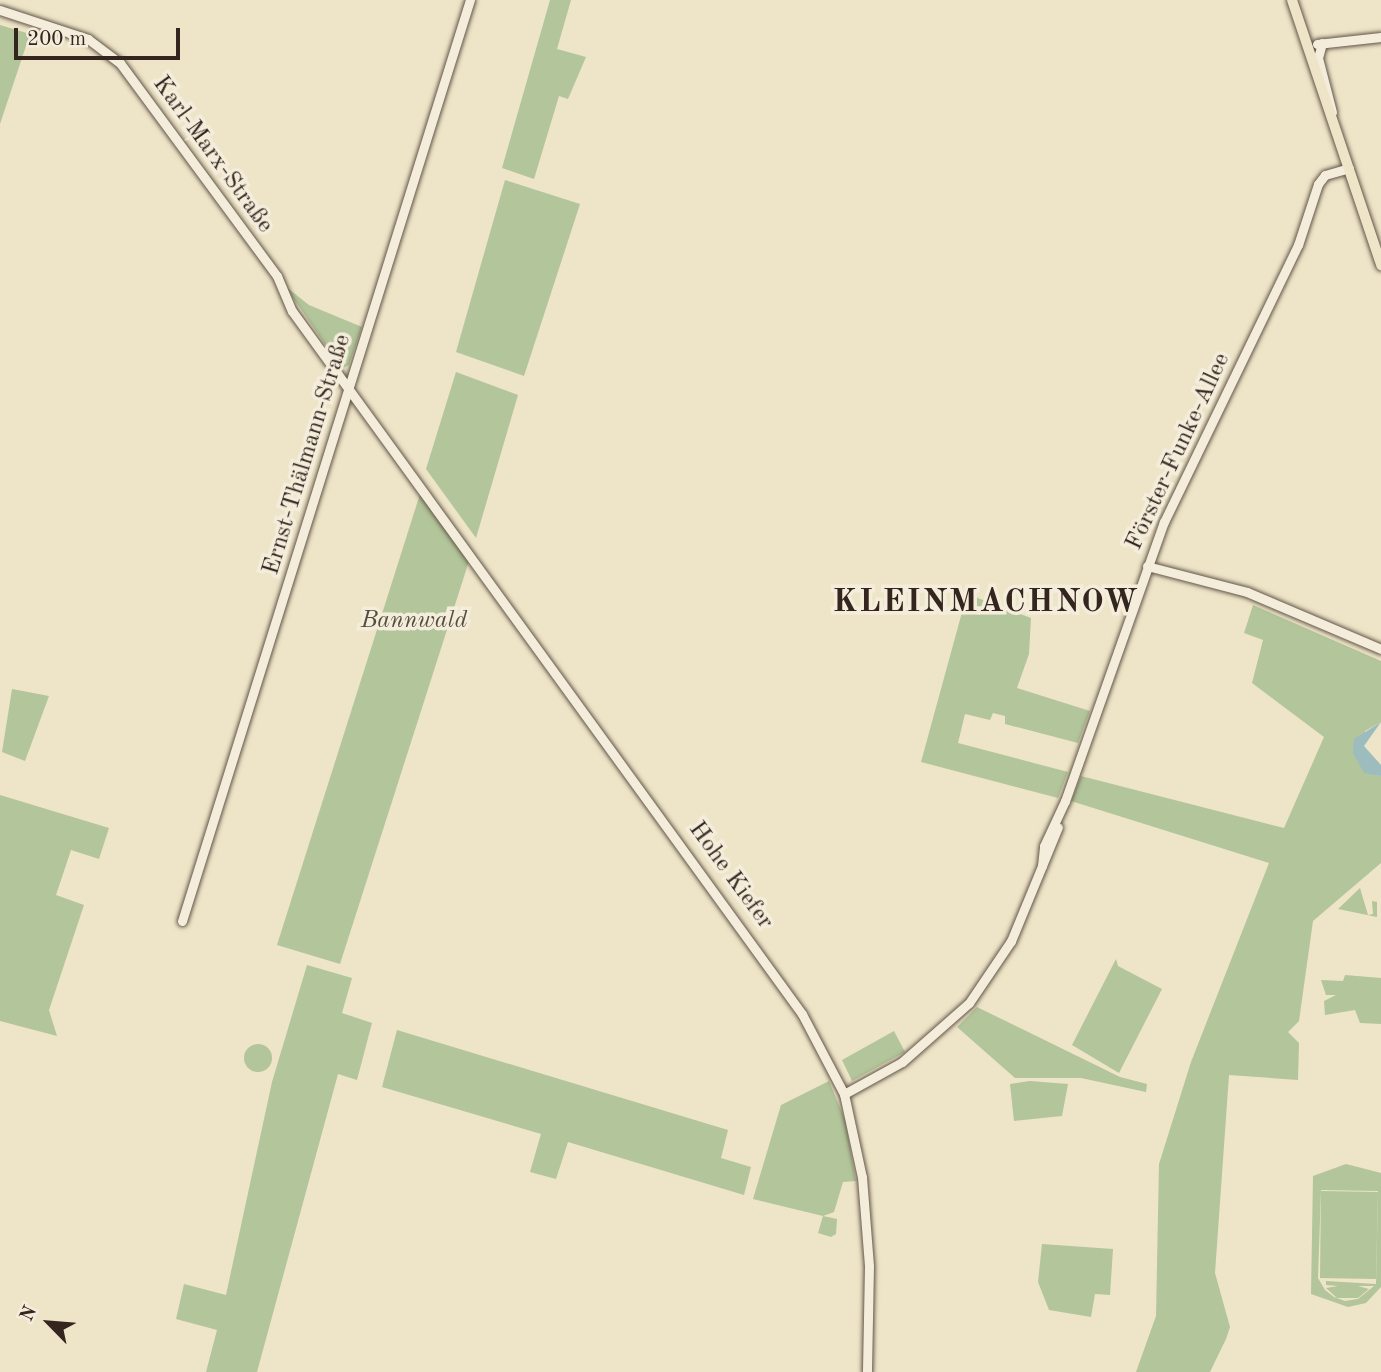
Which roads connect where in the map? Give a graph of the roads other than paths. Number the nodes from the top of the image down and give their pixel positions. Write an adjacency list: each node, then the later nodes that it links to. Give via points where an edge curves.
1 (470, 0): 12 (street, Ernst-Thälmann-Straße)
2 (1292, 0): 7 (main road)
3 (1298, 0): 7 (main road)
4 (0, 10): 11 (street, Karl-Marx-Straße, via 78,35 112,54)
5 (1381, 37): 6 (street)
6 (1322, 43): 7 (street); 8 (street, via 1318,58 1330,94)
7 (1308, 44): 8 (main road)
8 (1331, 117): 9 (main road)
9 (1349, 168): 10 (main road); 13 (street, Förster-Funke-Allee, via 1325,175 1318,184 1298,245 1225,390)
10 (1381, 265)
11 (277, 276): 12 (street, Hohe Kiefer, via 292,311)
12 (349, 386): 15 (street, Ernst-Thälmann-Straße); 16 (street, Hohe Kiefer, via 753,940 803,1016)
13 (1147, 566): 14 (street, via 1247,592); 16 (street, Förster-Funke-Allee, via 1060,814 1056,840 1011,942 969,1003 902,1062)
14 (1381, 649)
15 (182, 921)
16 (844, 1094): 17 (street, Hohe Kiefer, via 862,1177)
17 (867, 1372)

